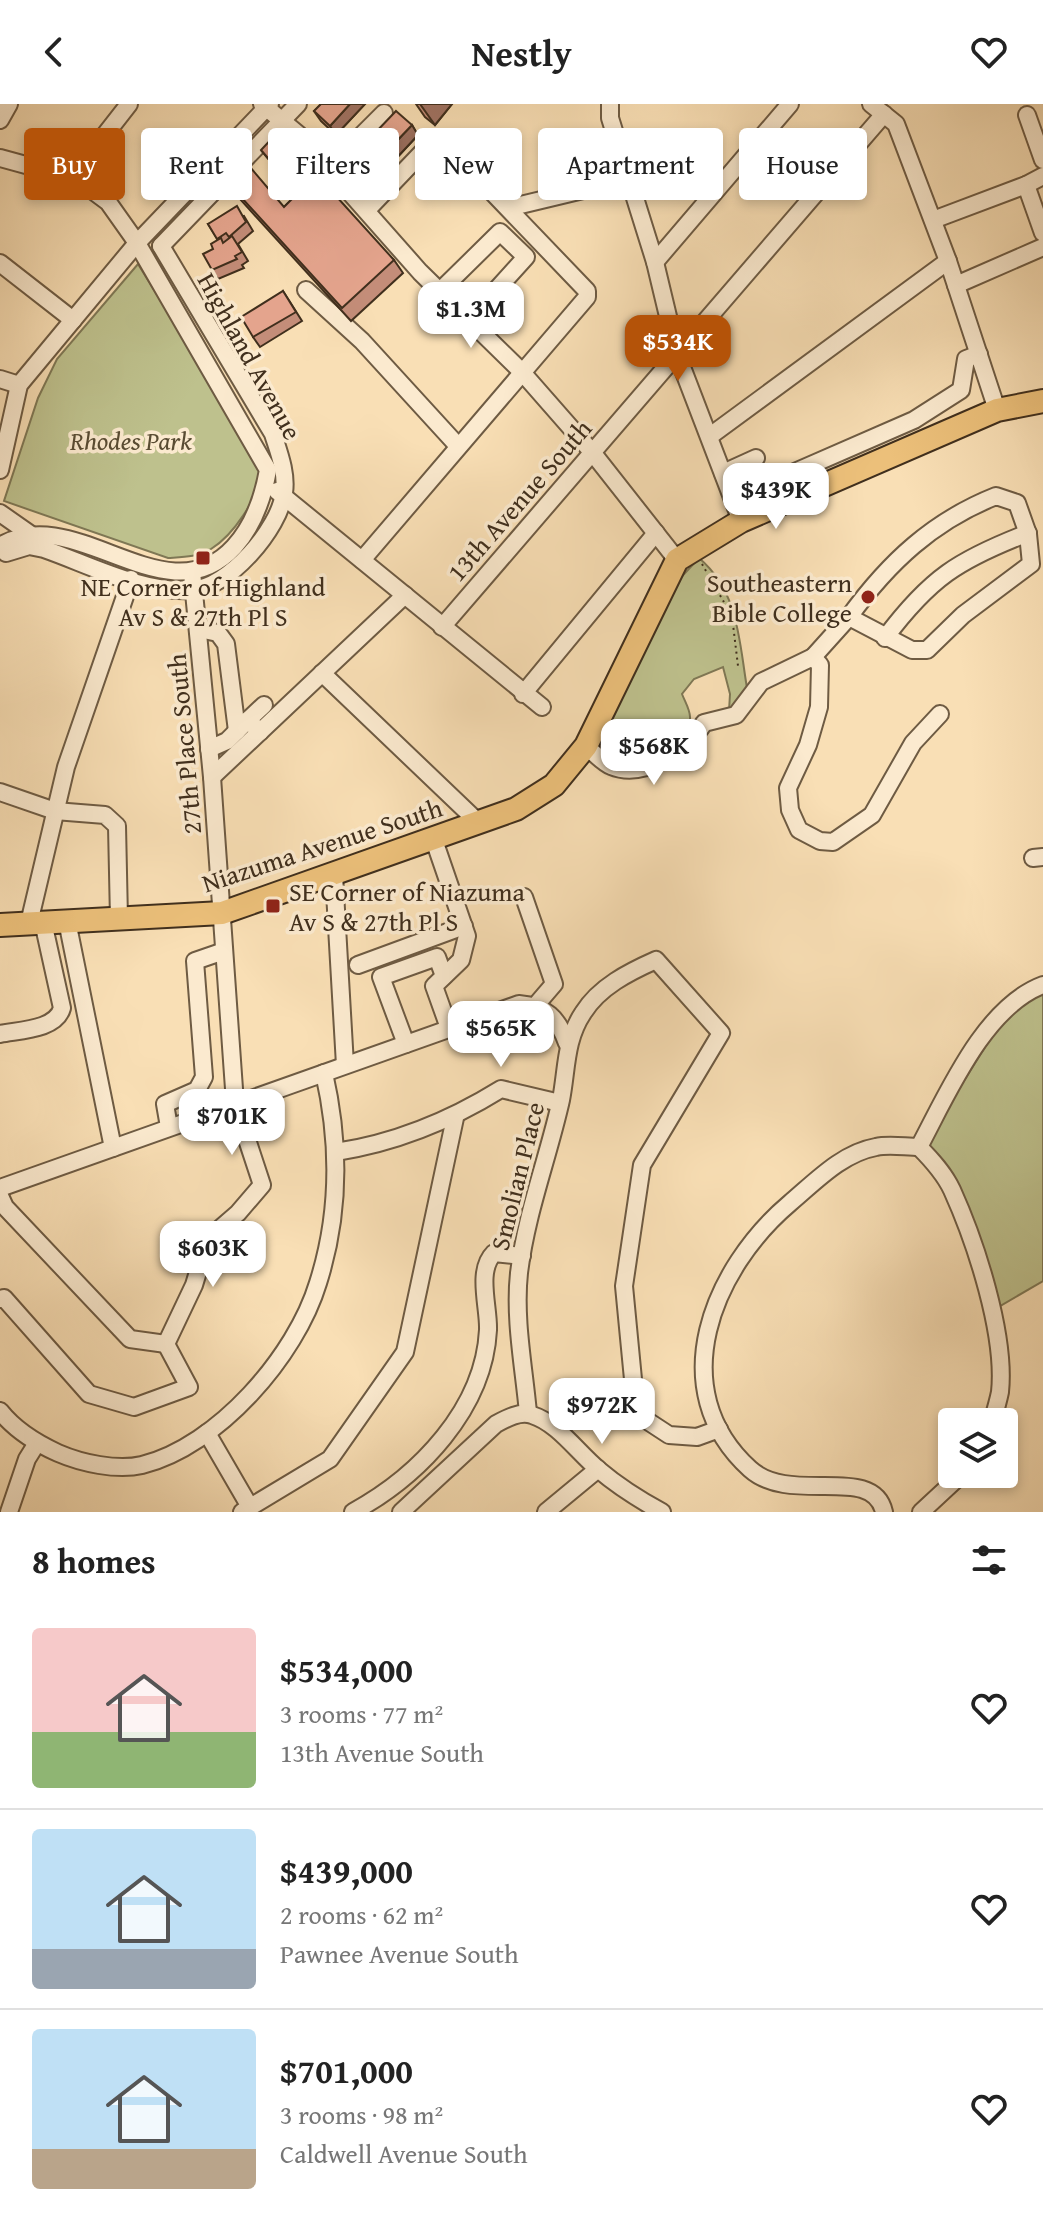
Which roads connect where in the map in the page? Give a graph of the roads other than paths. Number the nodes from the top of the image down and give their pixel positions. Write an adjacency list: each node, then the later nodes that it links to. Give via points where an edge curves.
1 (9, 104): 10 (street)
2 (129, 104): 12 (street)
3 (298, 104): 11 (street)
4 (610, 104): 15 (street)
5 (790, 104): 33 (street)
6 (266, 105): 11 (street); 29 (street)
7 (878, 109): 27 (street, via 896,124); 40 (street, 13th Avenue South)
8 (384, 113): 14 (street)
9 (1027, 115): 17 (street)
10 (0, 120)
11 (283, 121): 13 (street); 30 (street)
12 (110, 128)
13 (290, 128)
14 (369, 128)
15 (613, 128)
16 (0, 158): 18 (street)
17 (1043, 160)
18 (24, 165)
19 (1043, 176): 20 (street)
20 (1026, 185): 27 (street); 28 (street)
21 (105, 200): 29 (street, Highland Avenue)
22 (358, 200): 26 (street)
23 (541, 200): 25 (street)
24 (636, 200): 33 (street)
25 (508, 208): 26 (street, via 448,146 434,140); 42 (street, via 587,291)
26 (367, 210): 37 (street)
27 (933, 220): 32 (street)
28 (1043, 233)
29 (137, 243): 30 (street); 38 (street); 53 (street, Highland Avenue, via 263,457)
30 (161, 246): 54 (street, Highland Avenue, via 273,434 284,468)
31 (1043, 247): 35 (street)
32 (948, 261): 35 (street); 47 (street)
33 (655, 262): 40 (street)
34 (0, 263): 38 (street)
35 (956, 285): 41 (street)
36 (306, 290): 48 (street, via 362,341)
37 (440, 291): 39 (street); 39 (street, via 500,232 526,257)
38 (73, 320): 44 (street)
39 (469, 320): 42 (street)
40 (677, 354): 47 (street); 49 (street, 13th Avenue South)
41 (979, 354): 46 (street); 55 (street, via 966,359 961,390 914,420)
42 (521, 371): 48 (street); 49 (street)
43 (0, 379): 44 (street)
44 (19, 385): 51 (street)
45 (1043, 401): 46 (main road)
46 (997, 410): 57 (main road)
47 (710, 436): 52 (street)
48 (458, 446): 63 (street)
49 (592, 452): 58 (street); 70 (street, 13th Avenue South)
50 (756, 458): 52 (street)
51 (0, 470)
52 (723, 473): 55 (street)
53 (266, 484): 54 (street); 65 (street, via 239,541 222,560)
54 (284, 495): 63 (street); 67 (street, via 254,553)
55 (733, 499): 57 (street)
56 (0, 513): 60 (street)
57 (741, 521): 64 (main road)
58 (656, 533): 64 (street); 75 (street)
59 (1028, 533): 69 (street, via 1017,503 996,496 963,509 920,538 878,577); 72 (street, via 972,557 928,585); 72 (street, via 1031,564 963,615 927,650 912,650)
60 (30, 534): 61 (street); 65 (street, via 54,536 169,572)
61 (0, 546)
62 (0, 556): 66 (street, via 29,546)
63 (362, 560): 68 (street)
64 (688, 560): 80 (main road, Niazuma Avenue South)
65 (192, 572): 67 (street, 27th Place South)
66 (131, 579): 67 (street, via 162,589); 84 (street)
67 (195, 590): 71 (street, 27th Place South)
68 (405, 595): 70 (street); 74 (street)
69 (849, 617): 72 (street); 73 (street)
70 (442, 627): 75 (street)
71 (199, 629): 79 (street, via 218,633 226,644); 81 (street, 27th Place South)
72 (885, 638)
73 (816, 661): 78 (street, via 819,707 788,788 799,830 820,841 833,842 872,815 913,743); 80 (street, via 761,682 736,715 704,723 671,757 649,767 612,767)
74 (322, 673): 79 (street); 85 (street)
75 (523, 694): 77 (street)
76 (264, 705): 79 (street)
77 (542, 707)
78 (940, 714)
79 (248, 728): 81 (street); 82 (street)
80 (586, 746): 85 (main road, Niazuma Avenue South, via 554,785)
81 (209, 749): 82 (street, 27th Place South)
82 (212, 777): 89 (street, 27th Place South)
83 (0, 792): 84 (street)
84 (55, 811): 90 (street, via 105,815 117,826); 92 (street)
85 (480, 824): 86 (main road, Niazuma Avenue South)
86 (434, 840): 87 (main road, Niazuma Avenue South); 94 (street)
87 (334, 875): 89 (main road, Niazuma Avenue South); 104 (street)
88 (524, 897): 99 (street, via 554,984)
89 (222, 913): 90 (main road, Niazuma Avenue South); 95 (street, 27th Place South)
90 (119, 919): 91 (main road, Niazuma Avenue South)
91 (67, 921): 92 (main road, Niazuma Avenue South); 111 (street)
92 (36, 923): 93 (main road, Niazuma Avenue South); 101 (street, via 60,1016 51,1023)
93 (0, 925)
94 (464, 926): 96 (street); 97 (street, via 466,949)
95 (224, 951): 106 (street, 27th Place South); 109 (street, via 195,961 204,1077 197,1090 165,1104)
96 (358, 965)
97 (444, 976): 100 (street, via 434,986); 103 (street, via 437,957 381,977)
98 (1043, 985): 110 (street, via 1027,991 1002,1013 963,1065)
99 (536, 1005): 100 (street, via 519,1004); 102 (street, via 550,1012)
100 (449, 1028): 103 (street)
101 (0, 1034)
102 (567, 1043): 107 (street, Smolian Place, via 569,1061); 121 (street, Smolian Place, via 600,994 624,974 656,960 721,1033 642,1165 624,1286 635,1400 643,1418 669,1435 697,1437)
103 (406, 1044): 104 (street)
104 (345, 1065): 105 (street)
105 (324, 1073): 106 (street); 112 (street)
106 (235, 1103): 109 (street); 117 (street, 27th Place South, via 262,1185 208,1239 194,1285)
107 (560, 1103): 108 (street, via 501,1089); 115 (street, Smolian Place)
108 (455, 1118): 112 (street); 126 (street, via 405,1352 330,1459)
109 (169, 1127): 111 (street)
110 (919, 1147): 118 (street, via 951,1188 982,1277 997,1340 1000,1391); 121 (street, via 875,1147 842,1161 747,1245 725,1281 703,1343 709,1399)
111 (113, 1148): 113 (street)
112 (336, 1152): 122 (street, via 333,1226 318,1286 274,1367)
113 (0, 1188)
114 (0, 1196): 117 (street, via 130,1339)
115 (522, 1256): 120 (street, Smolian Place, via 518,1307); 128 (street, via 499,1251 485,1265 488,1332 469,1401 423,1461)
116 (0, 1299): 117 (street, via 89,1394 134,1407 189,1387)
117 (166, 1344)
118 (996, 1408)
119 (0, 1411): 123 (street)
120 (528, 1413): 124 (street, via 546,1421); 129 (street, via 496,1424)
121 (719, 1429): 132 (street, via 750,1470 779,1485 857,1486 873,1493)
122 (207, 1433): 123 (street, via 140,1465 71,1458); 126 (street)
123 (37, 1443): 127 (street)
124 (598, 1469): 130 (street); 131 (street)
125 (947, 1488): 133 (street)
126 (246, 1510)
127 (9, 1512)
128 (353, 1512)
129 (401, 1512)
130 (546, 1512)
131 (662, 1512)
132 (884, 1512)
133 (921, 1512)

